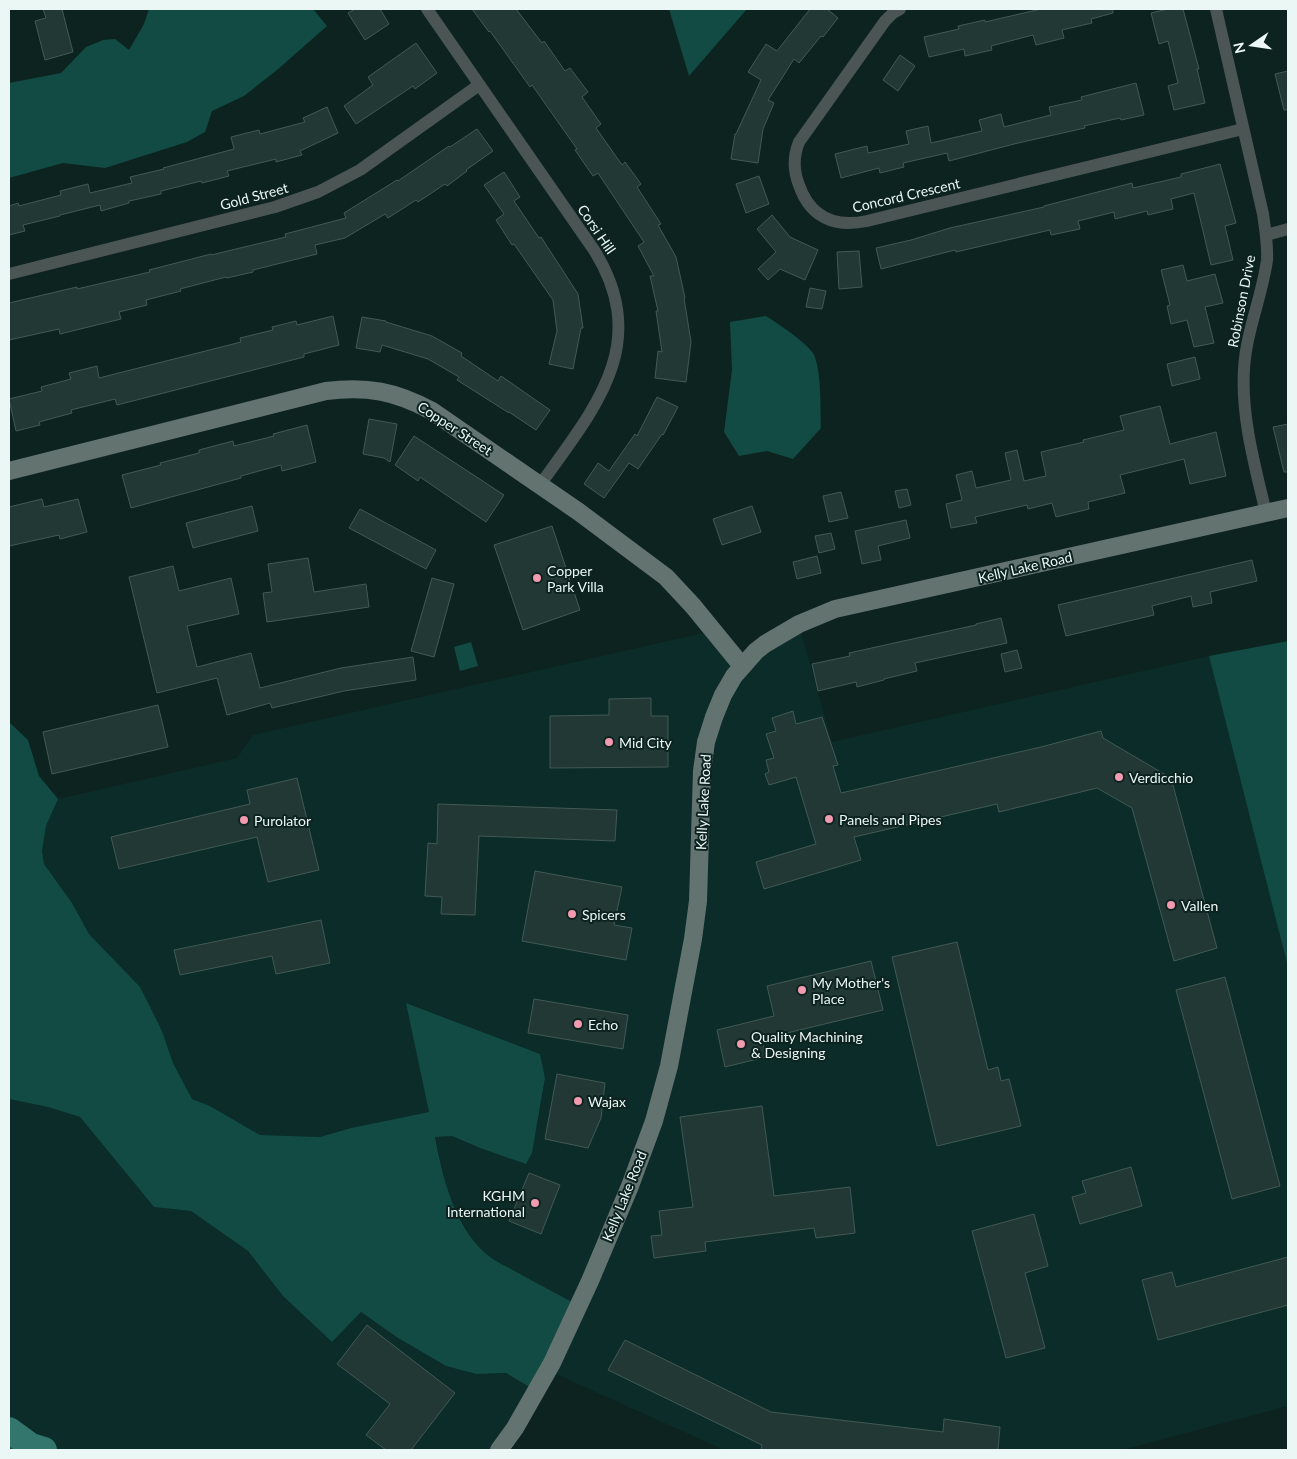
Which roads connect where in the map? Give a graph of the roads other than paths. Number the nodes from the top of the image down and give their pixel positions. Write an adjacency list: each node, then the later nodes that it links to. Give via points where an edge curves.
1 (427, 9): 4 (street, Corsi Hill)
2 (900, 9): 5 (street, Concord Crescent, via 885,21 798,142 794,166 802,194 813,210 828,220 867,222)
3 (1216, 9): 5 (street, Robinson Drive)
4 (479, 84): 8 (street, Gold Street, via 360,170 318,192 275,206); 10 (street, Corsi Hill, via 594,250 608,274 616,301 618,342 610,375 594,406)
5 (1243, 129): 7 (street, Robinson Drive)
6 (1288, 229): 7 (street)
7 (1266, 235): 12 (street, Robinson Drive, via 1267,259 1247,346 1244,390 1248,429)
8 (9, 274)
9 (9, 471): 10 (street, Copper Street, via 304,396 326,391 366,389 388,392 432,410)
10 (540, 485): 13 (street, Copper Street, via 666,577)
11 (1288, 508): 12 (street, Kelly Lake Road)
12 (1266, 513): 13 (street, Kelly Lake Road, via 835,609 799,624 765,644)
13 (742, 666): 14 (street, Kelly Lake Road, via 723,695 706,742 694,939 669,1066 654,1121 630,1186 552,1364 515,1428)
14 (498, 1450)

